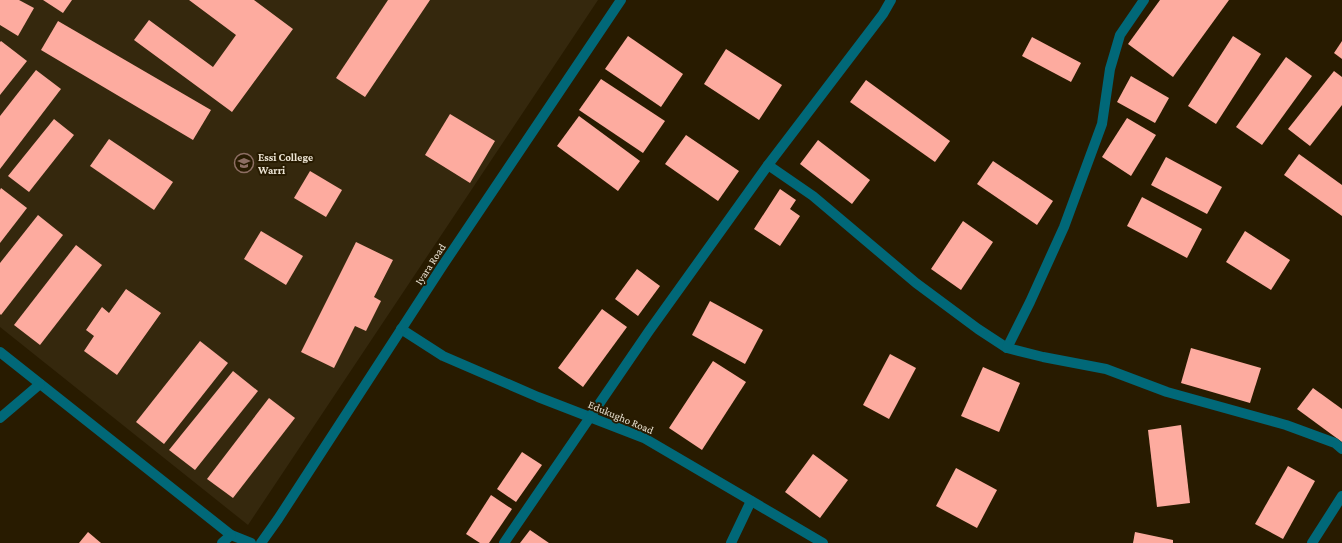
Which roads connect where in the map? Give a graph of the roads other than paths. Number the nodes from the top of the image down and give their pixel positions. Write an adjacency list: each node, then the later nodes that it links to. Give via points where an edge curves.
1 (622, 0): 5 (street, Iyara Road)
2 (891, 0): 4 (street)
3 (1144, 0): 6 (street, via 1120,35 1110,69 1102,124 1064,227)
4 (768, 165): 6 (street, via 813,196 916,283); 9 (street)
5 (401, 329): 9 (street, Edukugho Road, via 443,356 538,397); 17 (street, Iyara Road)
6 (1007, 348): 11 (street, via 1106,369 1167,392 1286,425 1335,443)
7 (0, 352): 8 (street)
8 (40, 384): 10 (street); 14 (street)
9 (590, 416): 13 (street, Edukugho Road, via 644,438); 18 (street)
10 (0, 418)
11 (1342, 449)
12 (1342, 496): 21 (street)
13 (751, 501): 19 (street); 20 (street, Edukugho Road)
14 (231, 535): 15 (street); 16 (street)
15 (222, 543)
16 (251, 543)
17 (261, 543)
18 (504, 543)
19 (731, 543)
20 (823, 543)
21 (1312, 543)

